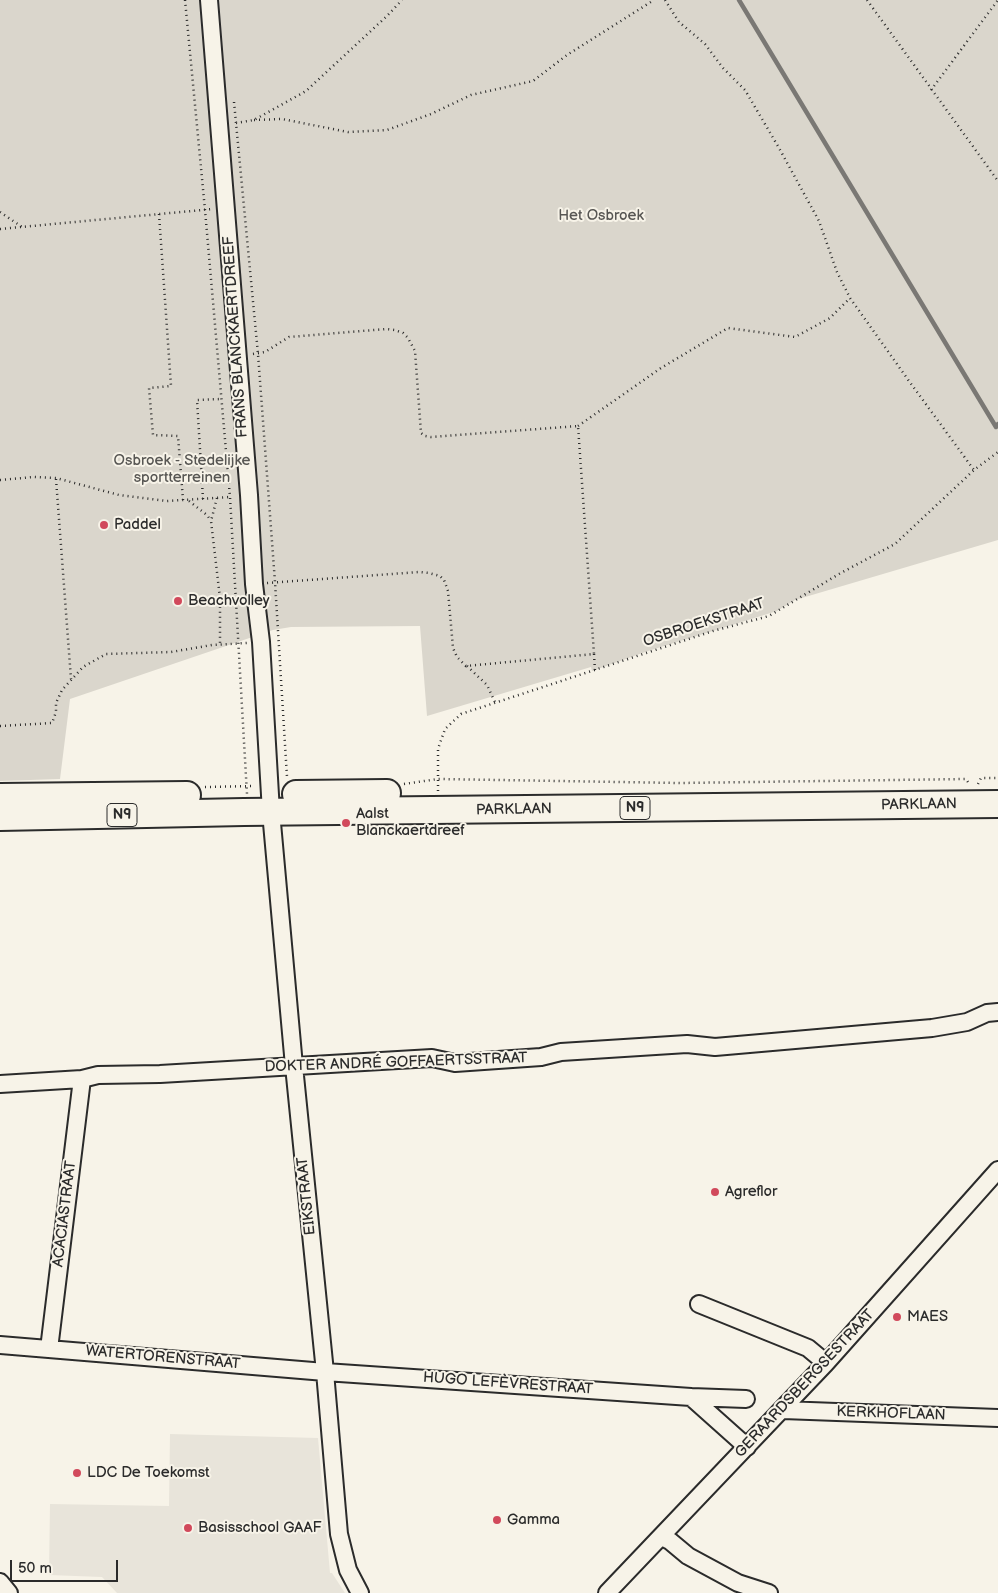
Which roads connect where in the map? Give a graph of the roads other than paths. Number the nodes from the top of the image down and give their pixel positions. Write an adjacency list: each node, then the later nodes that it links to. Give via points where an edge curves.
1 (209, 0): 3 (street, FRANS BLANCKAERTDREEF, via 228,124 226,208 254,584)
2 (986, 791): 3 (main road, PARKLAAN / N9, via 438,786)
3 (275, 795): 4 (main road, PARKLAAN / N9); 5 (main road, PARKLAAN / N9); 6 (main road, PARKLAAN / N9); 8 (street, EIKSTRAAT)
4 (0, 797)
5 (998, 804)
6 (0, 817)
7 (998, 1012): 8 (street, DOKTER ANDRÉ GOFFAERTSSTRAAT, via 932,1028 715,1047 687,1044 465,1062 432,1058)
8 (294, 1066): 9 (street, DOKTER ANDRÉ GOFFAERTSSTRAAT, via 98,1075); 16 (street, EIKSTRAAT)
9 (82, 1079): 10 (street, DOKTER ANDRÉ GOFFAERTSSTRAAT); 14 (street, ACACIASTRAAT)
10 (0, 1084)
11 (998, 1170): 15 (street, GERAARDSBERGSESTRAAT)
12 (699, 1304): 15 (street, via 808,1348)
13 (0, 1345): 14 (street, WATERTORENSTRAAT)
14 (49, 1348): 16 (street, WATERTORENSTRAAT)
15 (826, 1363): 19 (street, GERAARDSBERGSESTRAAT)
16 (325, 1372): 17 (street, HUGO LEFÈVRESTRAAT); 25 (street, EIKSTRAAT, via 339,1534 348,1570)
17 (691, 1397): 18 (street, HUGO LEFÈVRESTRAAT); 21 (street)
18 (746, 1399)
19 (783, 1410): 20 (street, KERKHOFLAAN); 21 (street, GERAARDSBERGSESTRAAT)
20 (998, 1418)
21 (747, 1447): 22 (street, GERAARDSBERGSESTRAAT)
22 (662, 1537): 26 (street, GERAARDSBERGSESTRAAT); 27 (street, via 688,1556 738,1583)
23 (0, 1582): 24 (street)
24 (9, 1593)
25 (360, 1593)
26 (607, 1593)
27 (769, 1593)

